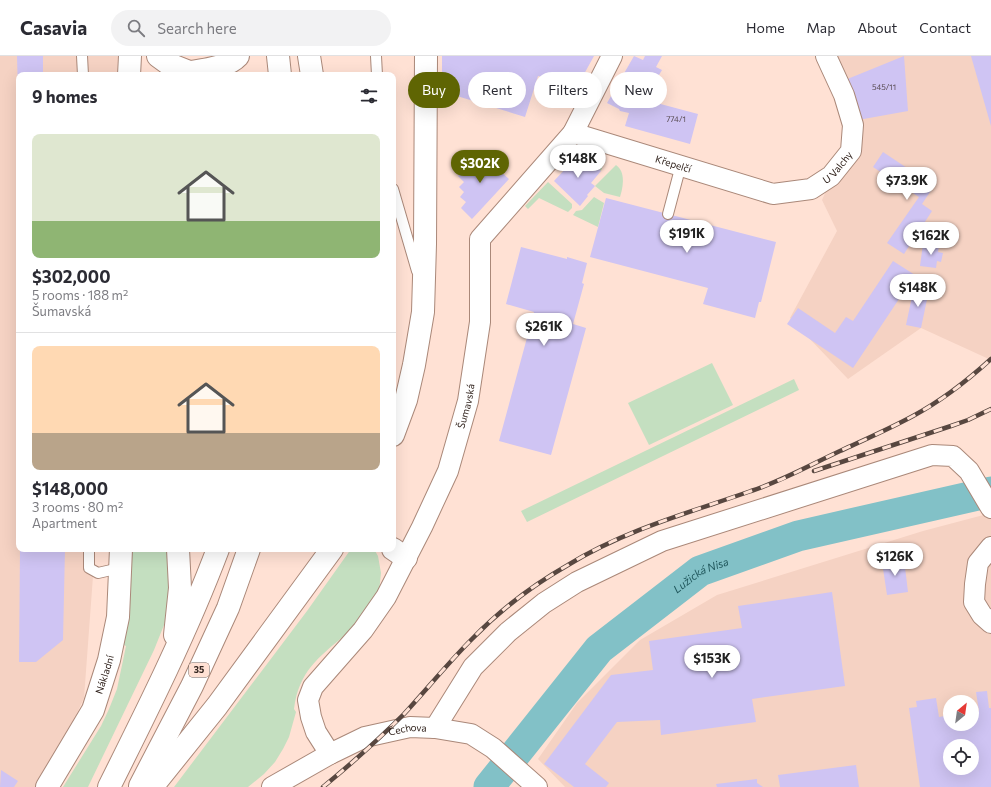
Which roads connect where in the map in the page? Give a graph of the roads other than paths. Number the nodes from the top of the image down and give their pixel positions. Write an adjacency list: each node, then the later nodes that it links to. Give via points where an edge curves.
1 (82, 56): 11 (lane)
2 (130, 56): 12 (main road)
3 (158, 56): 13 (main road)
4 (238, 56): 14 (main road, via 235,60 218,66)
5 (278, 56): 15 (main road)
6 (308, 56): 16 (main road); 17 (main road)
7 (376, 56): 18 (lane)
8 (426, 56): 24 (main road)
9 (612, 56): 19 (street, Šumavská)
10 (826, 56): 21 (street, U Valchy, via 844,95 852,125 851,151 831,176 811,189)
11 (83, 72)
12 (129, 72)
13 (181, 72)
14 (188, 72)
15 (280, 72)
16 (309, 72)
17 (311, 72)
18 (377, 72)
19 (573, 133): 20 (street, Křepelčí); 33 (street, Šumavská, via 480,239 480,322 468,401 448,471 422,527)
20 (681, 166): 21 (street, Křepelčí); 23 (lane)
21 (773, 194)
22 (396, 198): 24 (lane)
23 (668, 214)
24 (424, 292): 25 (main road, via 414,365 406,400)
25 (396, 427)
26 (991, 508): 37 (street, via 969,470 953,456 932,455 662,541 577,582 544,603 508,632 472,667)
27 (990, 547): 35 (street, via 978,563 974,602)
28 (89, 552): 34 (lane, via 89,568 98,573)
29 (178, 552): 36 (main road, via 179,605)
30 (217, 552): 36 (main road)
31 (248, 552): 42 (main road, 35, via 228,608 192,686)
32 (330, 552): 43 (main road, via 217,706)
33 (399, 553): 38 (street, Šumavská, via 386,597 363,630 313,687 308,700 316,732)
34 (120, 559): 40 (main road, Nákladní, via 116,624 109,660 93,710)
35 (991, 623)
36 (168, 670): 41 (main road)
37 (435, 728): 38 (street, Čechova, via 410,727 365,737); 39 (street, Čechova, via 471,734 493,748)
38 (330, 754): 44 (street, Čechova)
39 (535, 784)
40 (47, 787)
41 (109, 787)
42 (140, 787)
43 (152, 787)
44 (272, 787)

